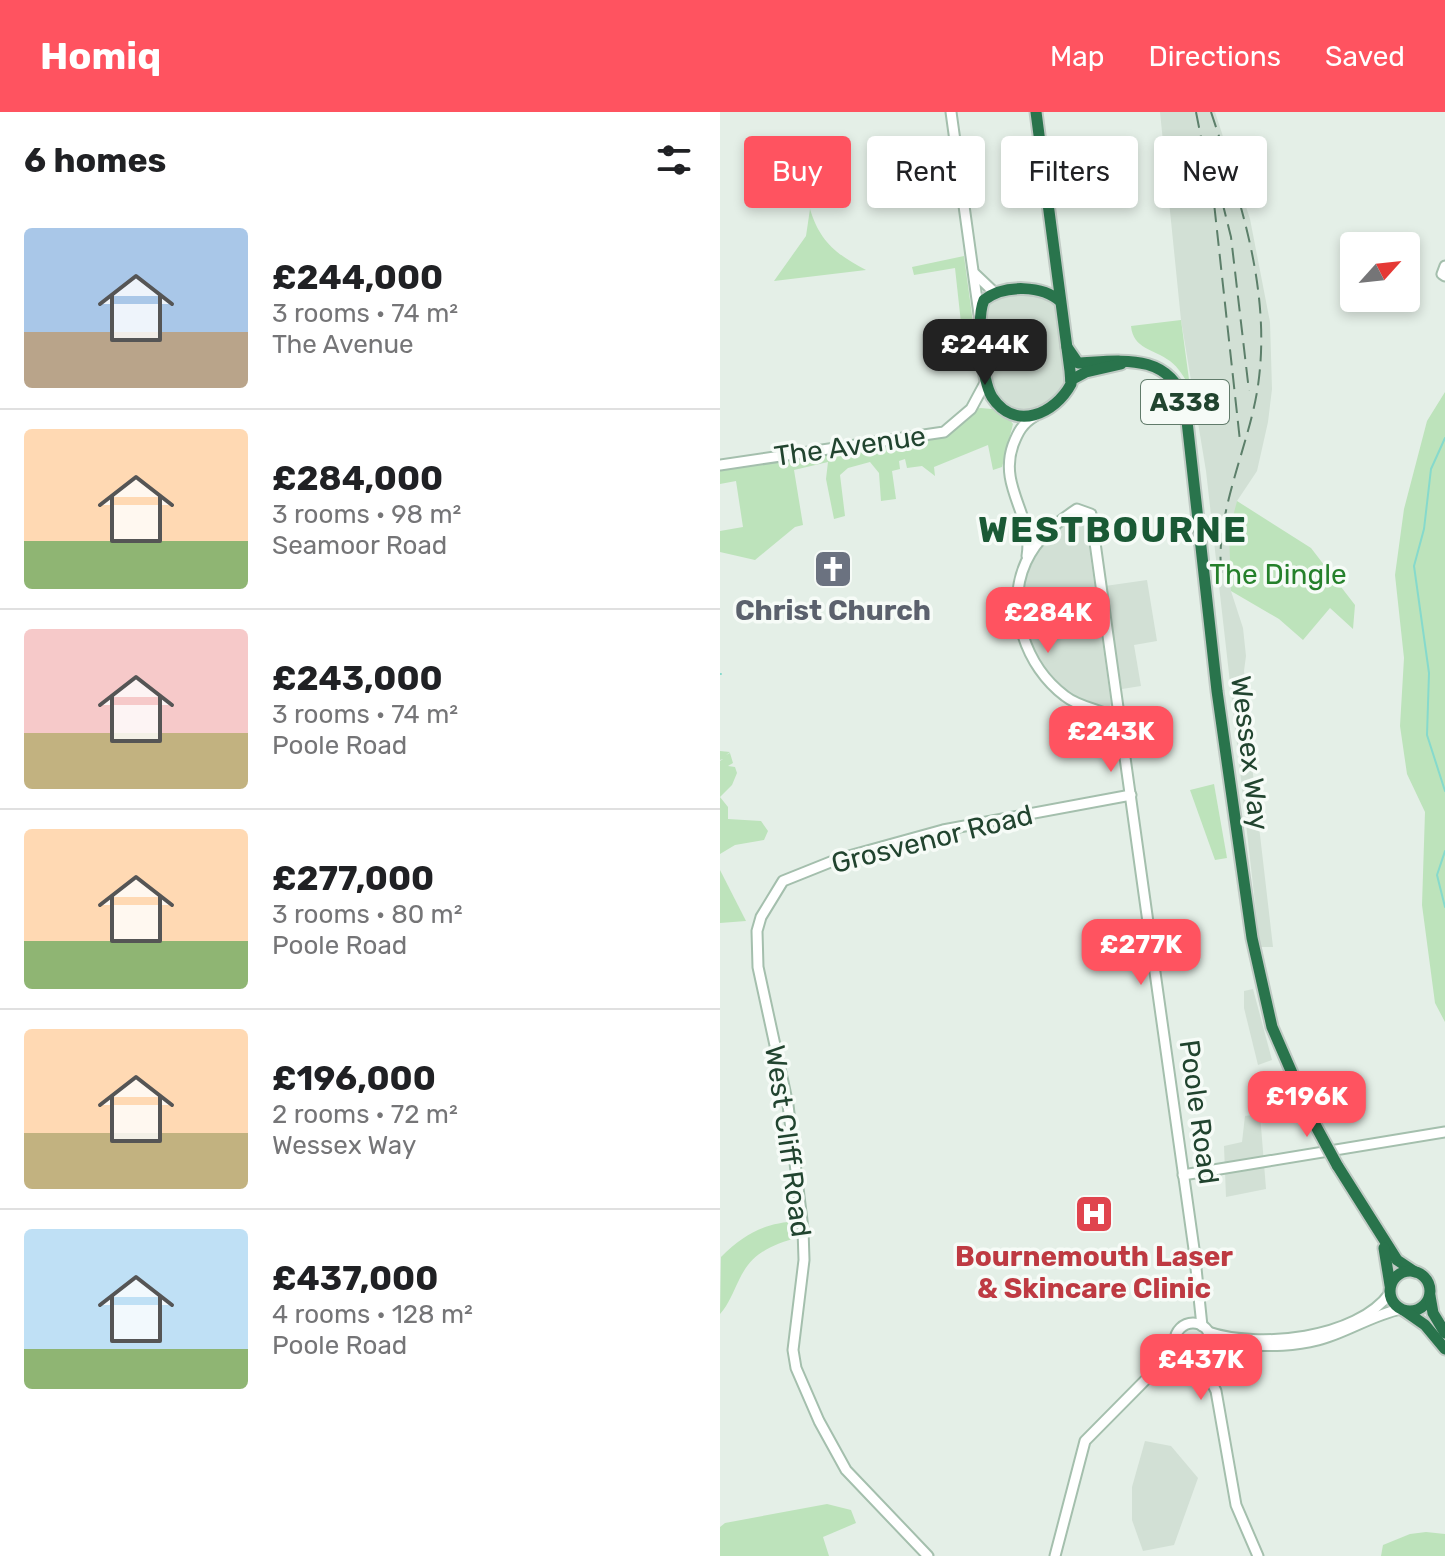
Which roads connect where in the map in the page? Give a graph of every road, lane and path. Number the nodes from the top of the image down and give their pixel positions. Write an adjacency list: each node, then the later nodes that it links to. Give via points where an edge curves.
1 (951, 112): 4 (street)
2 (1036, 112): 3 (highway)
3 (1054, 251): 5 (highway, via 1045,279); 7 (highway)
4 (972, 267): 6 (street, via 978,280); 8 (street)
5 (1024, 290): 6 (highway); 7 (highway, via 1045,290)
6 (995, 293): 8 (highway, via 984,300)
7 (1061, 302): 9 (highway)
8 (979, 314): 11 (highway)
9 (1067, 347): 10 (highway, A338, via 1076,362); 12 (highway)
10 (1129, 361): 12 (highway, A338); 28 (highway, Wessex Way / A338, bridge, via 1161,369 1183,396 1241,866 1263,996 1284,1061)
11 (986, 378): 13 (street, The Avenue); 14 (highway, via 992,396)
12 (1071, 380): 15 (highway, via 1054,407)
13 (971, 409): 14 (street, via 985,404); 17 (street, The Avenue, via 944,432)
14 (1006, 410): 15 (highway); 16 (street)
15 (1036, 416): 16 (street)
16 (1020, 429): 18 (street, via 1008,468)
17 (720, 465)
18 (1020, 509): 19 (street, via 1032,527); 20 (street, via 1028,536)
19 (1048, 530): 20 (street); 21 (street, Poole Road, via 1077,509 1091,514)
20 (1027, 559): 22 (street, via 1018,597 1033,662 1065,697)
21 (1118, 701): 22 (street); 23 (street, Poole Road)
22 (1102, 714): 23 (street)
23 (1121, 722): 24 (street, Poole Road)
24 (1131, 795): 25 (street, Grosvenor Road, via 926,834); 27 (street, Poole Road)
25 (783, 881): 41 (street, West Cliff Road, via 761,917 756,943 788,1105 803,1229 796,1368 846,1470)
26 (1445, 1132): 27 (street)
27 (1183, 1175): 30 (street, Poole Road)
28 (1371, 1222): 29 (highway, Wessex Way, via 1397,1260); 31 (highway, Wessex Way, via 1388,1259)
29 (1415, 1272): 31 (highway, via 1398,1275); 32 (highway, via 1427,1280)
30 (1199, 1288): 34 (street, Poole Road, via 1197,1308); 35 (street, Poole Road)
31 (1390, 1290): 33 (highway); 35 (street, via 1368,1313 1297,1337 1233,1340)
32 (1430, 1295): 33 (highway, via 1420,1309); 36 (highway)
33 (1402, 1310): 37 (street, via 1299,1344); 39 (highway, via 1425,1325)
34 (1184, 1326): 35 (street); 38 (street, via 1176,1336)
35 (1205, 1329): 37 (street)
36 (1445, 1333)
37 (1210, 1346): 40 (street)
38 (1177, 1348): 40 (street, via 1186,1357); 42 (street, via 1085,1441)
39 (1445, 1349)
40 (1199, 1358): 43 (street, via 1213,1381 1236,1505)
41 (928, 1556)
42 (1055, 1556)
43 (1258, 1556)

